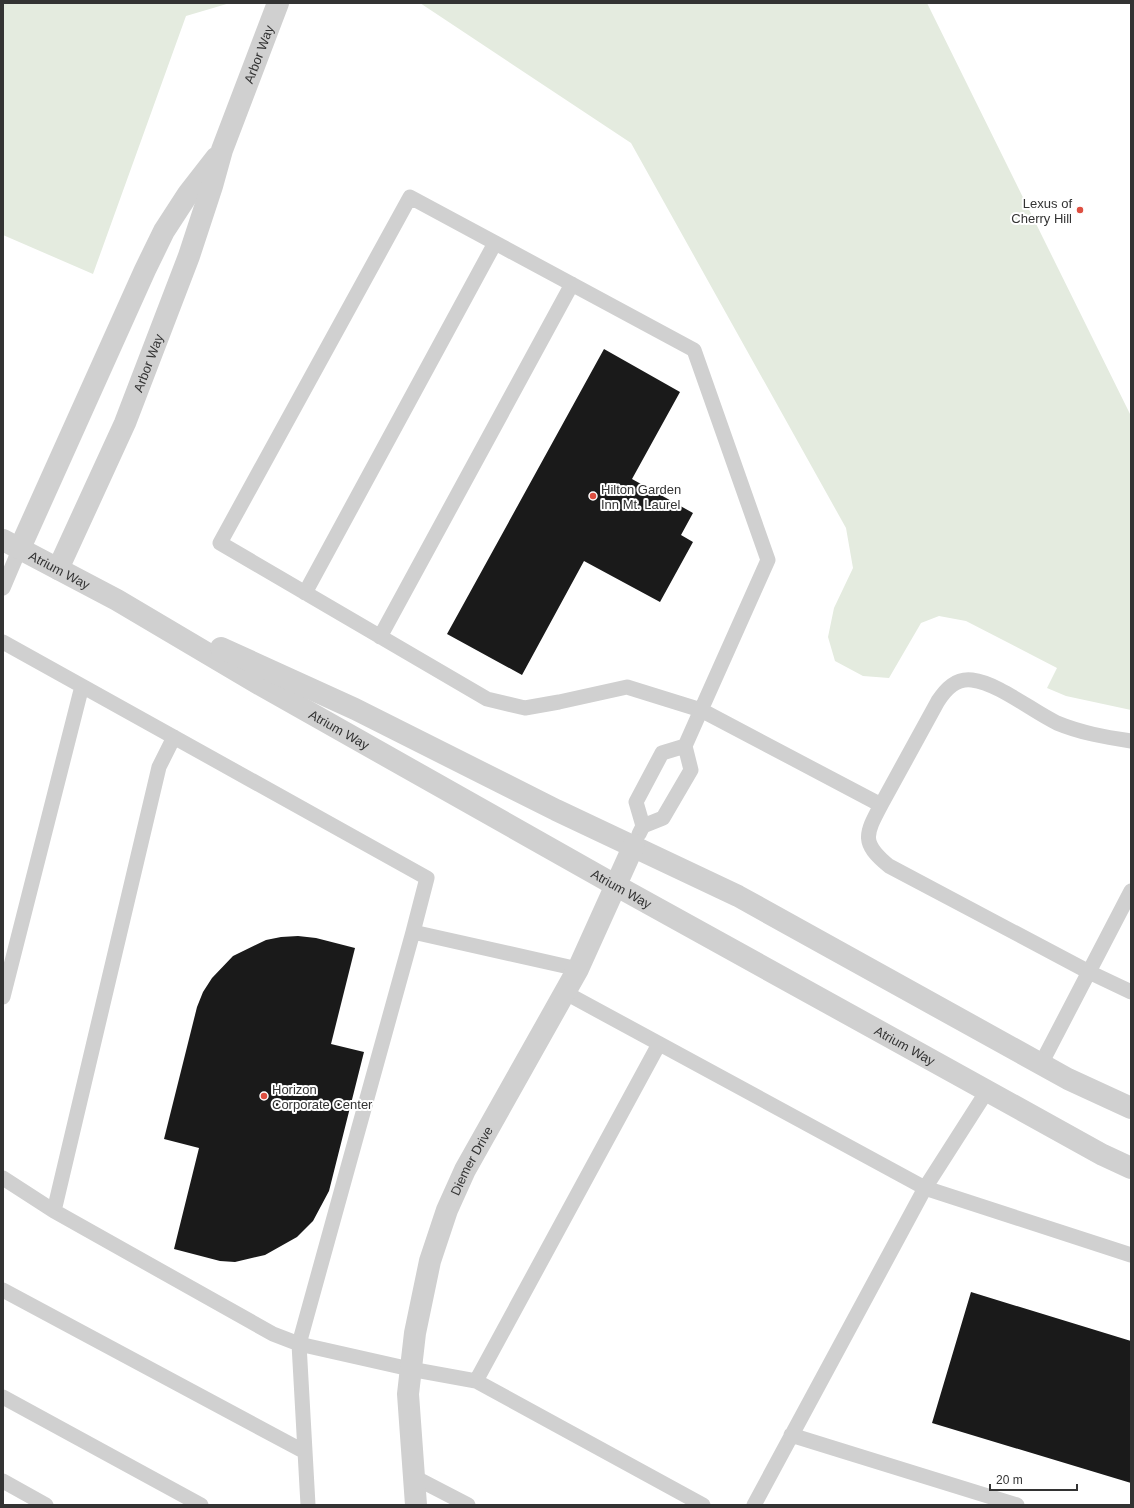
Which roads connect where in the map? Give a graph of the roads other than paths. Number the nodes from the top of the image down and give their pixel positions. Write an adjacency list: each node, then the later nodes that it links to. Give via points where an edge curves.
1 (278, 3): 2 (street, Arbor Way)
2 (222, 150): 5 (street, Arbor Way, via 188,194 161,238 61,454); 6 (street, Arbor Way, via 189,256 125,423)
3 (495, 242): 4 (lane); 8 (lane); 8 (lane, via 410,196 220,543)
4 (572, 284): 10 (lane); 13 (lane, via 694,350 768,560)
5 (12, 544): 6 (street, Atrium Way); 7 (lane)
6 (58, 568): 9 (street, Atrium Way)
7 (3, 588)
8 (305, 593): 10 (lane)
9 (117, 600): 19 (street, Atrium Way, via 355,709 556,810); 20 (street, Atrium Way, via 259,684)
10 (380, 637): 13 (lane, via 487,699 525,708 627,687)
11 (4, 648): 12 (lane)
12 (82, 686): 14 (lane); 27 (lane)
13 (702, 710): 16 (lane); 17 (lane)
14 (174, 737): 22 (lane, via 427,878); 35 (lane, via 159,767)
15 (1131, 741): 17 (lane, via 1079,732 988,684 971,680 956,682 938,701)
16 (684, 746): 18 (lane, via 691,770 663,818); 18 (lane, via 662,754 636,802)
17 (882, 805): 24 (lane, via 869,827 868,840 872,850 889,866)
18 (643, 826): 19 (lane)
19 (634, 845): 20 (street, Diemer Drive); 29 (street, Atrium Way, via 738,896)
20 (615, 885): 23 (street, Diemer Drive); 30 (street, Atrium Way)
21 (1131, 891): 24 (lane)
22 (413, 932): 23 (lane); 38 (lane)
23 (578, 969): 25 (street, Diemer Drive)
24 (1089, 972): 26 (lane); 29 (lane)
25 (564, 992): 28 (lane); 39 (street, Diemer Drive, via 465,1170 447,1210 430,1261)
26 (1131, 992)
27 (3, 997)
28 (658, 1044): 34 (lane); 40 (lane)
29 (1041, 1064): 31 (street, Atrium Way)
30 (987, 1091): 32 (street, Atrium Way, via 1103,1156); 34 (lane)
31 (1131, 1108)
32 (1131, 1168)
33 (3, 1178): 35 (lane)
34 (925, 1188): 36 (lane); 42 (lane)
35 (54, 1211): 38 (lane, via 273,1334)
36 (1131, 1255)
37 (3, 1290): 43 (lane)
38 (299, 1344): 39 (lane); 43 (lane)
39 (410, 1369): 40 (lane); 44 (street, Diemer Drive, via 408,1400)
40 (476, 1382): 51 (lane)
41 (3, 1397): 47 (lane)
42 (791, 1435): 52 (lane); 53 (lane)
43 (305, 1452): 48 (lane)
44 (414, 1477): 49 (street, Diemer Drive); 50 (lane)
45 (3, 1481): 46 (lane)
46 (46, 1505)
47 (201, 1505)
48 (308, 1505)
49 (416, 1505)
50 (468, 1505)
51 (703, 1505)
52 (754, 1505)
53 (1017, 1505)

